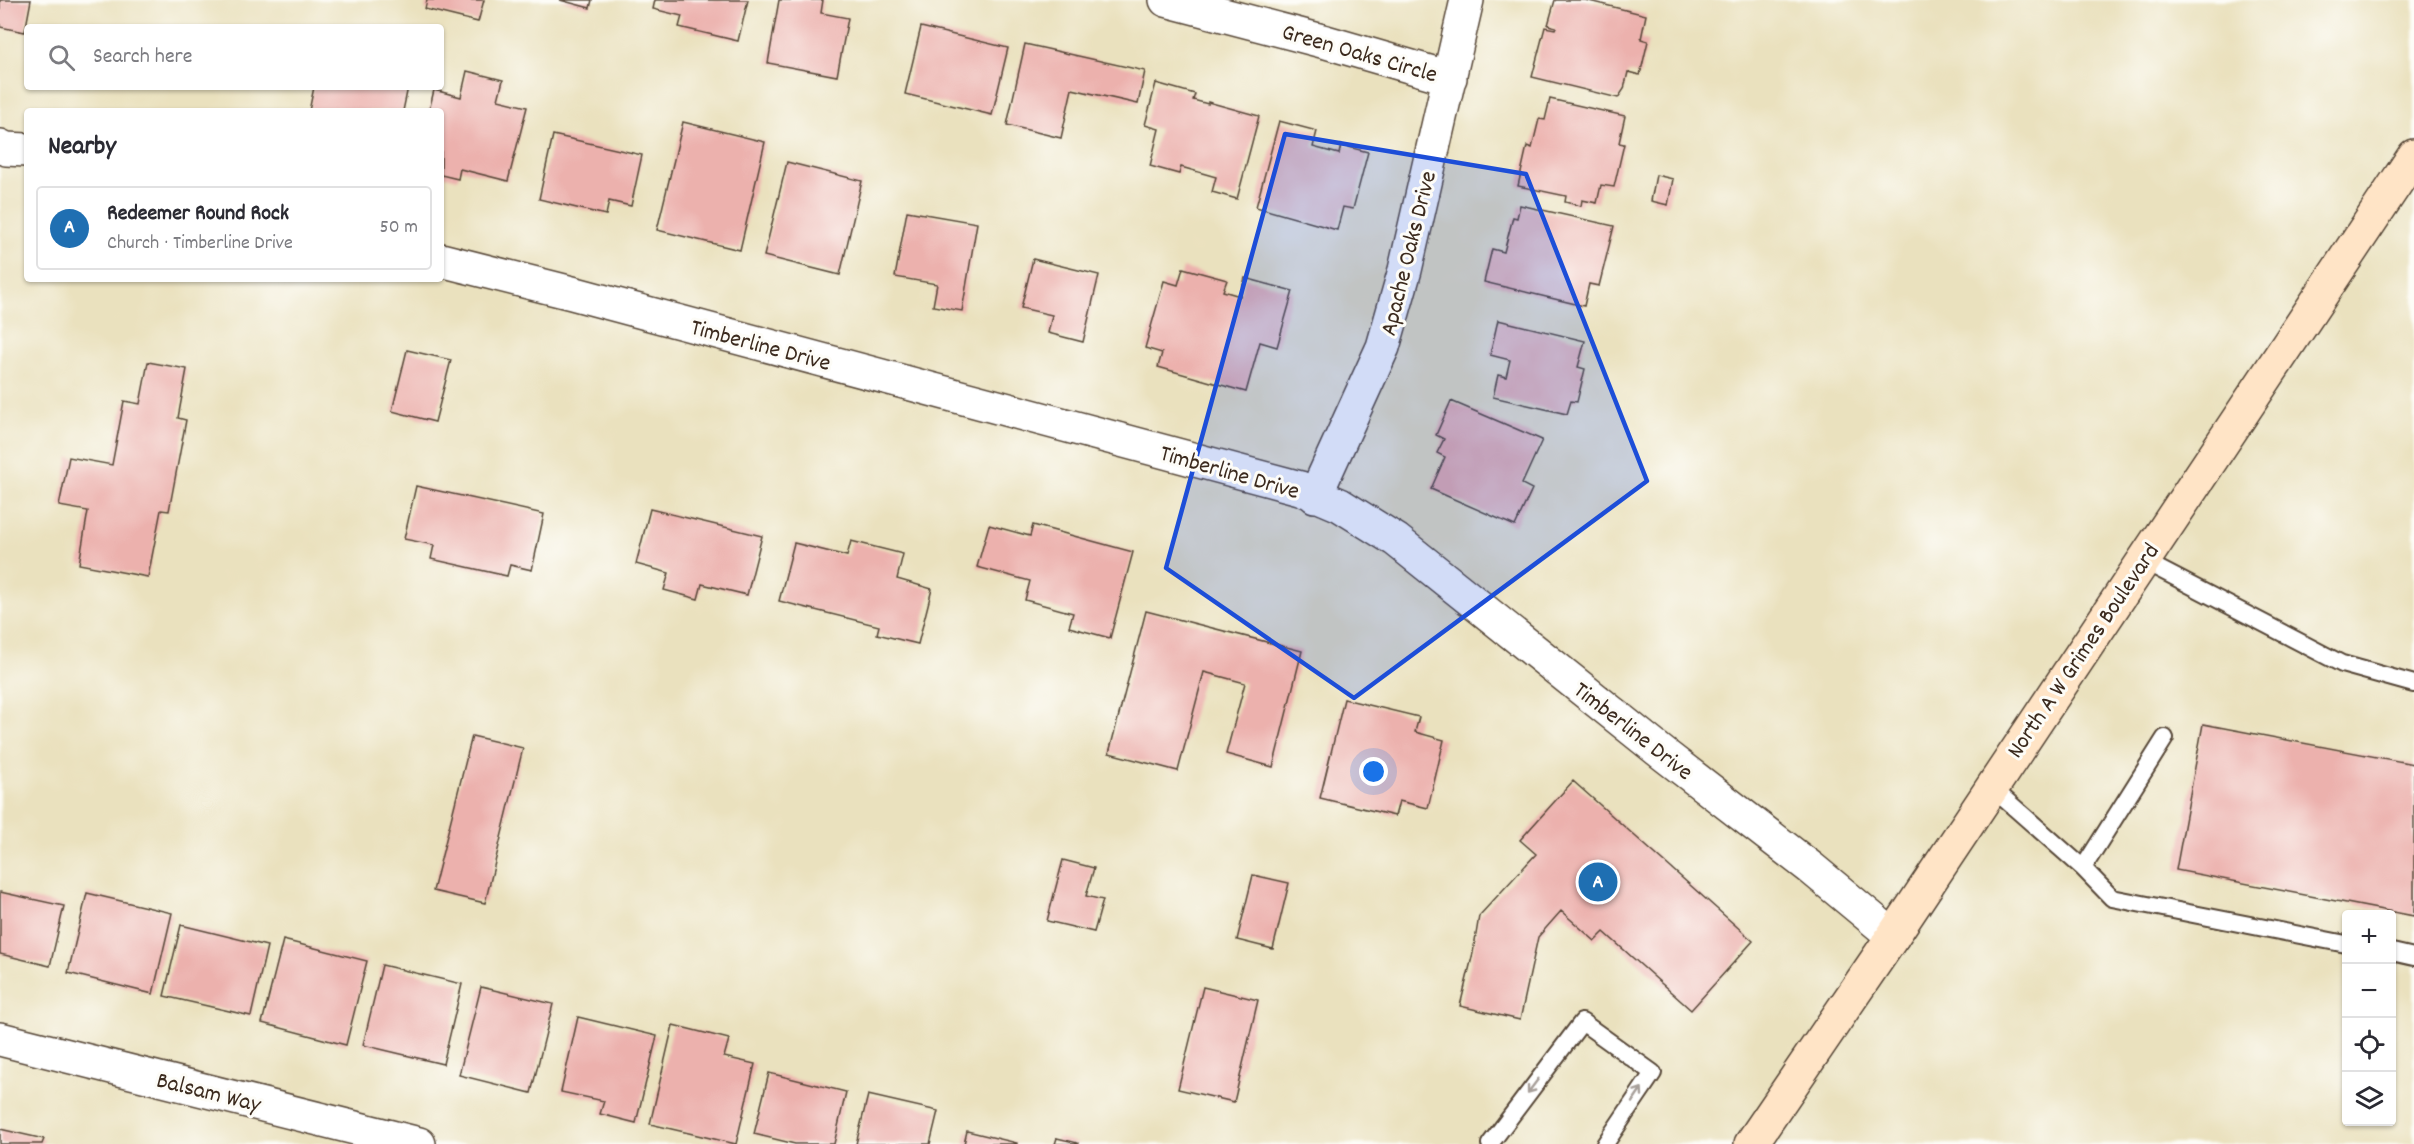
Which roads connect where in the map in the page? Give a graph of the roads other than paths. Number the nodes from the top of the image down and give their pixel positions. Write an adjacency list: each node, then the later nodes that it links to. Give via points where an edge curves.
1 (1166, 0): 3 (street, Green Oaks Circle)
2 (1467, 0): 3 (street, Apache Oaks Drive)
3 (1450, 78): 8 (street, Apache Oaks Drive, via 1406,270 1383,347)
4 (0, 146): 5 (street)
5 (24, 150)
6 (2414, 156): 9 (main road, North A W Grimes Boulevard)
7 (444, 261): 8 (street, Timberline Drive, via 1299,488)
8 (1315, 496): 14 (street, Timberline Drive, via 1340,506 1396,540)
9 (2142, 560): 10 (lane, via 2342,664); 12 (main road, North A W Grimes Boulevard)
10 (2414, 684)
11 (2165, 738): 13 (lane)
12 (1991, 787): 13 (lane); 14 (main road, North A W Grimes Boulevard)
13 (2083, 868): 15 (lane, via 2112,898)
14 (1893, 936): 22 (main road, North A W Grimes Boulevard)
15 (2342, 943)
16 (2396, 953): 17 (lane)
17 (2414, 957)
18 (0, 1039): 19 (street, Balsam Way)
19 (419, 1144)
20 (1490, 1144): 21 (lane, one-way to 20, via 1653,1073 1582,1022)
21 (1605, 1144)
22 (1751, 1144)

